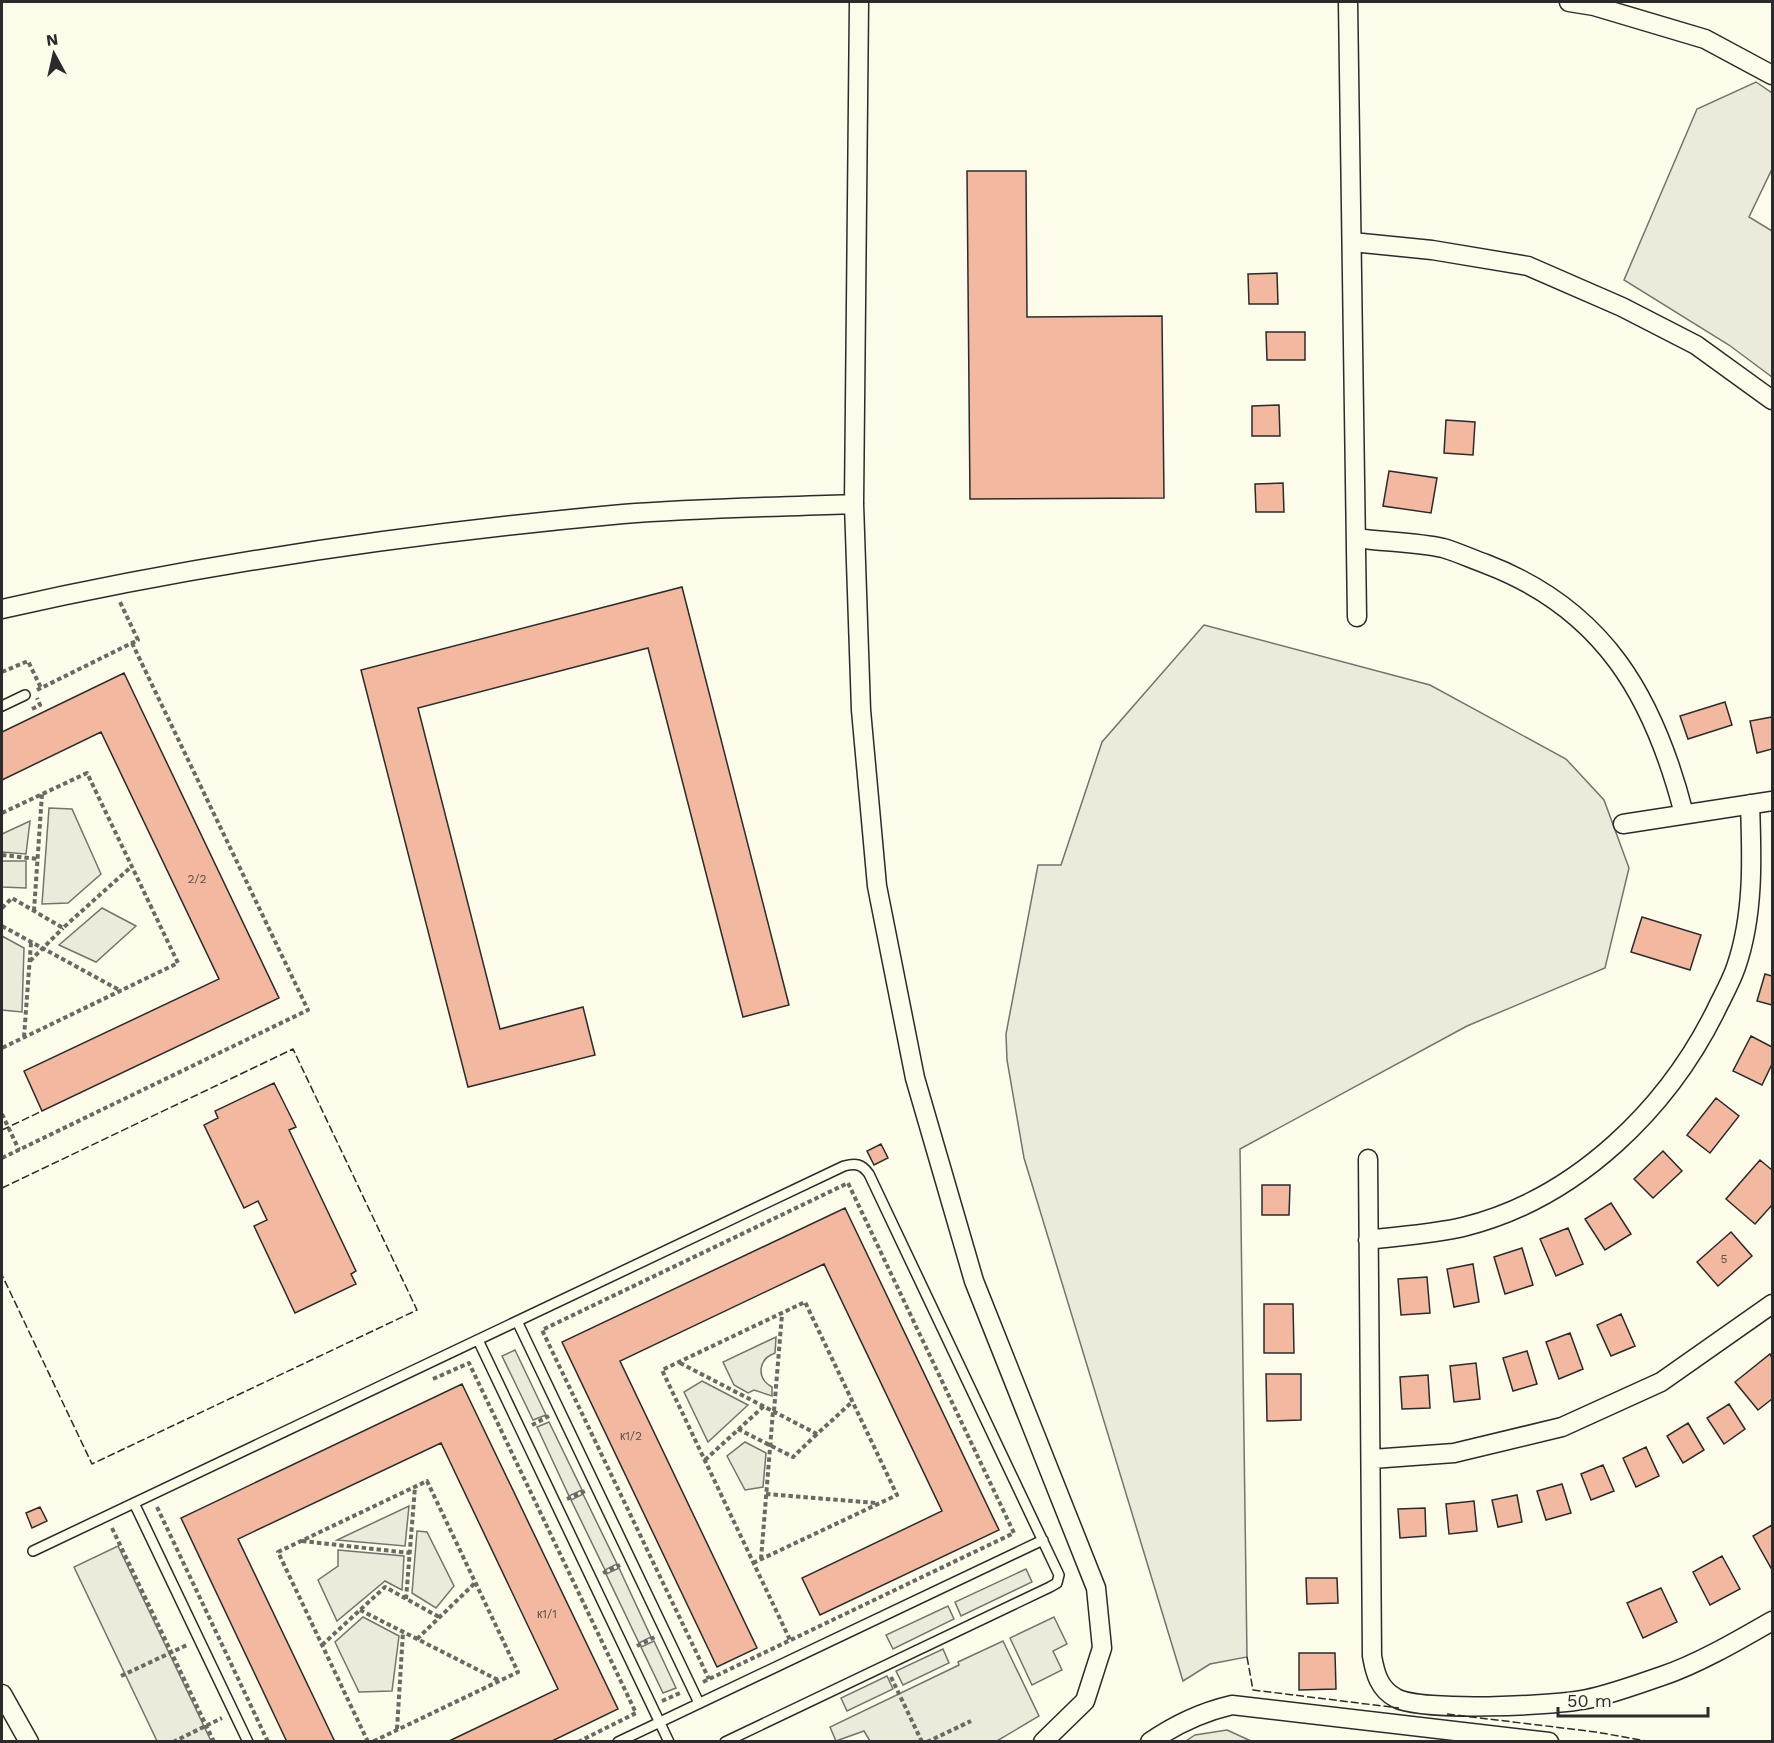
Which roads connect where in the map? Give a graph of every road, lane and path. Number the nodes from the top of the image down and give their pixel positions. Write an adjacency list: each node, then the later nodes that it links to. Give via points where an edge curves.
1 (859, 2): 7 (street)
2 (1348, 2): 5 (street)
3 (1569, 2): 4 (street, via 1705,39)
4 (1773, 75)
5 (1352, 242): 6 (street, via 1528,266 1696,345); 8 (street)
6 (1773, 400)
7 (854, 504): 9 (street, via 626,514 398,537); 126 (street, via 861,710 877,886 915,1078 974,1281 1096,1588 1102,1648 1085,1701)
8 (1356, 538): 11 (street); 22 (street, via 1443,549 1512,574 1570,609 1613,655 1649,710 1673,771)
9 (112, 584): 10 (street); 12 (path, via 138,640)
10 (2, 609)
11 (1357, 617)
12 (132, 643): 14 (path); 38 (path, via 308,1010)
13 (2, 672): 14 (path, via 28,661)
14 (41, 688): 17 (path, via 35,691 40,705)
15 (25, 695): 16 (lane)
16 (2, 706)
17 (30, 710)
18 (43, 794): 21 (path); 25 (path); 26 (path, via 87,773)
19 (1773, 801): 20 (street)
20 (1750, 804): 22 (street); 41 (street, via 1750,902 1736,967 1702,1040 1652,1108 1597,1160 1528,1202 1463,1227)
21 (2, 813)
22 (1684, 814): 23 (street)
23 (1623, 824)
24 (2, 855): 25 (path)
25 (38, 859): 28 (path)
26 (132, 866): 30 (path); 34 (path, via 178,963)
27 (2, 908): 28 (path, via 12,898)
28 (34, 911): 30 (path)
29 (2, 926): 31 (path)
30 (63, 928): 32 (path)
31 (31, 942): 32 (path); 33 (path)
32 (44, 949): 33 (path); 34 (path)
33 (30, 961): 35 (path)
34 (121, 991): 35 (path)
35 (24, 1038): 36 (path)
36 (2, 1048)
37 (2, 1114): 38 (path)
38 (19, 1150): 39 (path)
39 (2, 1158)
40 (1368, 1159): 41 (street)
41 (1368, 1240): 62 (street)
42 (1773, 1304): 62 (street, via 1661,1382 1562,1426 1454,1453)
43 (782, 1313): 49 (path); 52 (path, via 805,1302); 56 (path)
44 (517, 1321): 46 (lane); 47 (lane); 74 (lane, via 844,1166 863,1166)
45 (542, 1330): 46 (path); 53 (path); 94 (path, via 848,1183 1014,1533)
46 (524, 1336): 55 (lane)
47 (478, 1340): 48 (lane); 69 (lane)
48 (485, 1355): 50 (path); 58 (lane)
49 (679, 1362): 54 (path); 63 (path, via 662,1371)
50 (469, 1363): 51 (path); 60 (path)
51 (426, 1383)
52 (853, 1402): 59 (path); 70 (path, via 897,1495)
53 (577, 1403): 55 (path); 64 (path)
54 (764, 1406): 56 (path); 57 (path)
55 (560, 1411): 58 (path); 66 (lane)
56 (774, 1411): 59 (path); 61 (path)
57 (738, 1429): 61 (path); 63 (path)
58 (521, 1430): 60 (path); 71 (lane)
59 (817, 1434): 61 (path, via 793,1457)
60 (505, 1438): 72 (path)
61 (770, 1446): 67 (path)
62 (1372, 1459): 88 (street, via 1372,1656 1381,1686 1396,1698 1418,1704 1488,1706 1587,1700 1665,1675)
63 (705, 1460): 81 (path)
64 (613, 1478): 66 (path); 77 (path)
65 (416, 1486): 75 (path); 78 (path); 83 (path, via 427,1481)
66 (596, 1486): 71 (path); 80 (lane)
67 (766, 1494): 70 (path); 79 (path)
68 (167, 1502): 118 (path, via 156,1507)
69 (134, 1503): 73 (lane); 92 (lane)
70 (879, 1503): 79 (path)
71 (556, 1505): 72 (path); 82 (lane)
72 (540, 1513): 84 (path)
73 (107, 1516): 76 (lane); 97 (path)
74 (1043, 1540): 98 (lane); 100 (lane, via 1059,1575 1057,1583)
75 (301, 1541): 78 (path); 95 (path, via 278,1552)
76 (33, 1551)
77 (648, 1552): 80 (path); 89 (path)
78 (410, 1553): 85 (path)
79 (761, 1559): 81 (path)
80 (631, 1560): 82 (path); 91 (lane)
81 (753, 1563): 94 (path)
82 (591, 1578): 84 (path); 96 (lane)
83 (475, 1583): 87 (path); 103 (path, via 518,1672)
84 (575, 1586): 99 (path)
85 (406, 1599): 86 (path, via 385,1587); 87 (path)
86 (360, 1610): 90 (path); 95 (path)
87 (439, 1617): 93 (path)
88 (1773, 1621)
89 (683, 1624): 91 (path); 102 (path)
90 (403, 1632): 93 (path); 113 (path)
91 (666, 1632): 96 (path); 104 (lane)
92 (199, 1639): 97 (path); 108 (lane)
93 (417, 1639): 103 (path)
94 (791, 1641): 98 (path); 102 (path)
95 (322, 1645): 119 (path)
96 (626, 1651): 99 (path); 107 (lane)
97 (172, 1652): 101 (path); 112 (path)
98 (798, 1656): 106 (lane)
99 (610, 1658): 109 (path)
100 (886, 1665): 123 (lane); 124 (path)
101 (121, 1676)
102 (709, 1679): 104 (path)
103 (500, 1681): 113 (path)
104 (692, 1687): 106 (lane); 107 (path)
105 (2, 1694): 114 (street)
106 (699, 1703): 111 (lane)
107 (652, 1706): 109 (path); 111 (lane)
108 (234, 1713): 112 (path); 117 (lane)
109 (636, 1713): 120 (path)
110 (971, 1721): 125 (path)
111 (660, 1722): 121 (lane); 122 (lane)
112 (207, 1725): 115 (path); 116 (path)
113 (397, 1730): 119 (path)
114 (29, 1742)
115 (173, 1742)
116 (214, 1742)
117 (248, 1742)
118 (268, 1742)
119 (370, 1742)
120 (578, 1742)
121 (618, 1742)
122 (669, 1742)
123 (725, 1742)
124 (922, 1742)
125 (927, 1742)
126 (1043, 1742)
127 (1150, 1742): 128 (street, via 1188,1719 1232,1705)
128 (1549, 1742)

